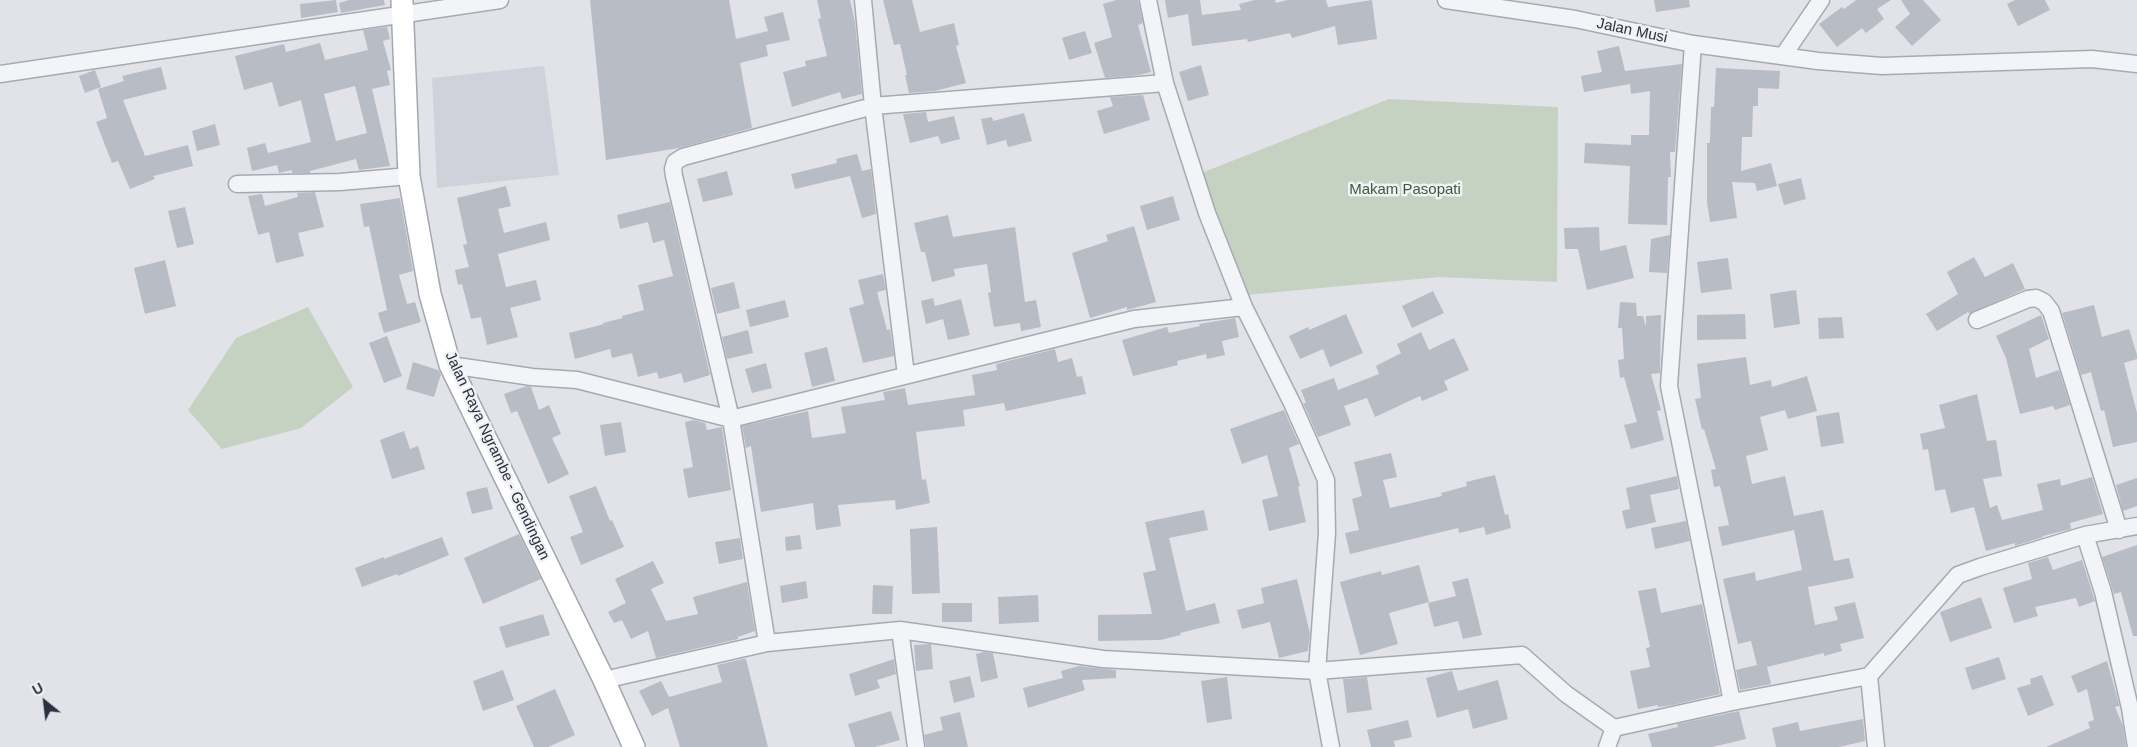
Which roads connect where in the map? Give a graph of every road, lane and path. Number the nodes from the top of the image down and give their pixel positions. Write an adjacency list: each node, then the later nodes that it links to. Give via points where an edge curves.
1 (500, 0): 6 (street)
2 (863, 0): 12 (street)
3 (1148, 0): 11 (street)
4 (1446, 0): 7 (street, Jalan Musi, via 1575,19)
5 (1821, 0): 8 (street)
6 (402, 8): 10 (street); 13 (main road, Jalan Raya Ngrambe - Gendingan)
7 (1693, 44): 8 (street, Jalan Musi); 28 (street, via 1669,386)
8 (1783, 56): 9 (street, Jalan Musi, via 1882,66 2092,59)
9 (2137, 64)
10 (0, 74)
11 (1165, 83): 12 (street); 15 (street, via 1207,214)
12 (873, 106): 18 (street); 19 (street, via 683,157 676,162 674,176)
13 (409, 176): 14 (street, via 340,182); 17 (main road, Jalan Raya Ngrambe - Gendingan, via 430,294)
14 (237, 184)
15 (1244, 307): 18 (street, via 1134,319); 25 (street, via 1326,480 1327,533)
16 (1977, 320): 21 (street, via 2036,298 2051,311)
17 (450, 365): 19 (street, via 578,380); 27 (main road, Jalan Raya Ngrambe - Gendingan)
18 (906, 375): 19 (street)
19 (732, 419): 24 (street)
20 (2137, 526): 21 (street)
21 (2119, 530): 22 (street)
22 (2086, 535): 26 (street, via 1958,575); 35 (street, via 2103,592)
23 (900, 630): 24 (street); 25 (street, via 1103,659); 31 (street)
24 (767, 643): 27 (street)
25 (1317, 671): 29 (street, via 1522,655 1566,694); 32 (street)
26 (1869, 676): 28 (street); 34 (street)
27 (604, 680): 30 (main road, Jalan Raya Ngrambe - Gendingan)
28 (1732, 702): 29 (street)
29 (1614, 728): 33 (street)
30 (634, 747)
31 (916, 747)
32 (1331, 747)
33 (1607, 747)
34 (1876, 747)
35 (2136, 747)

